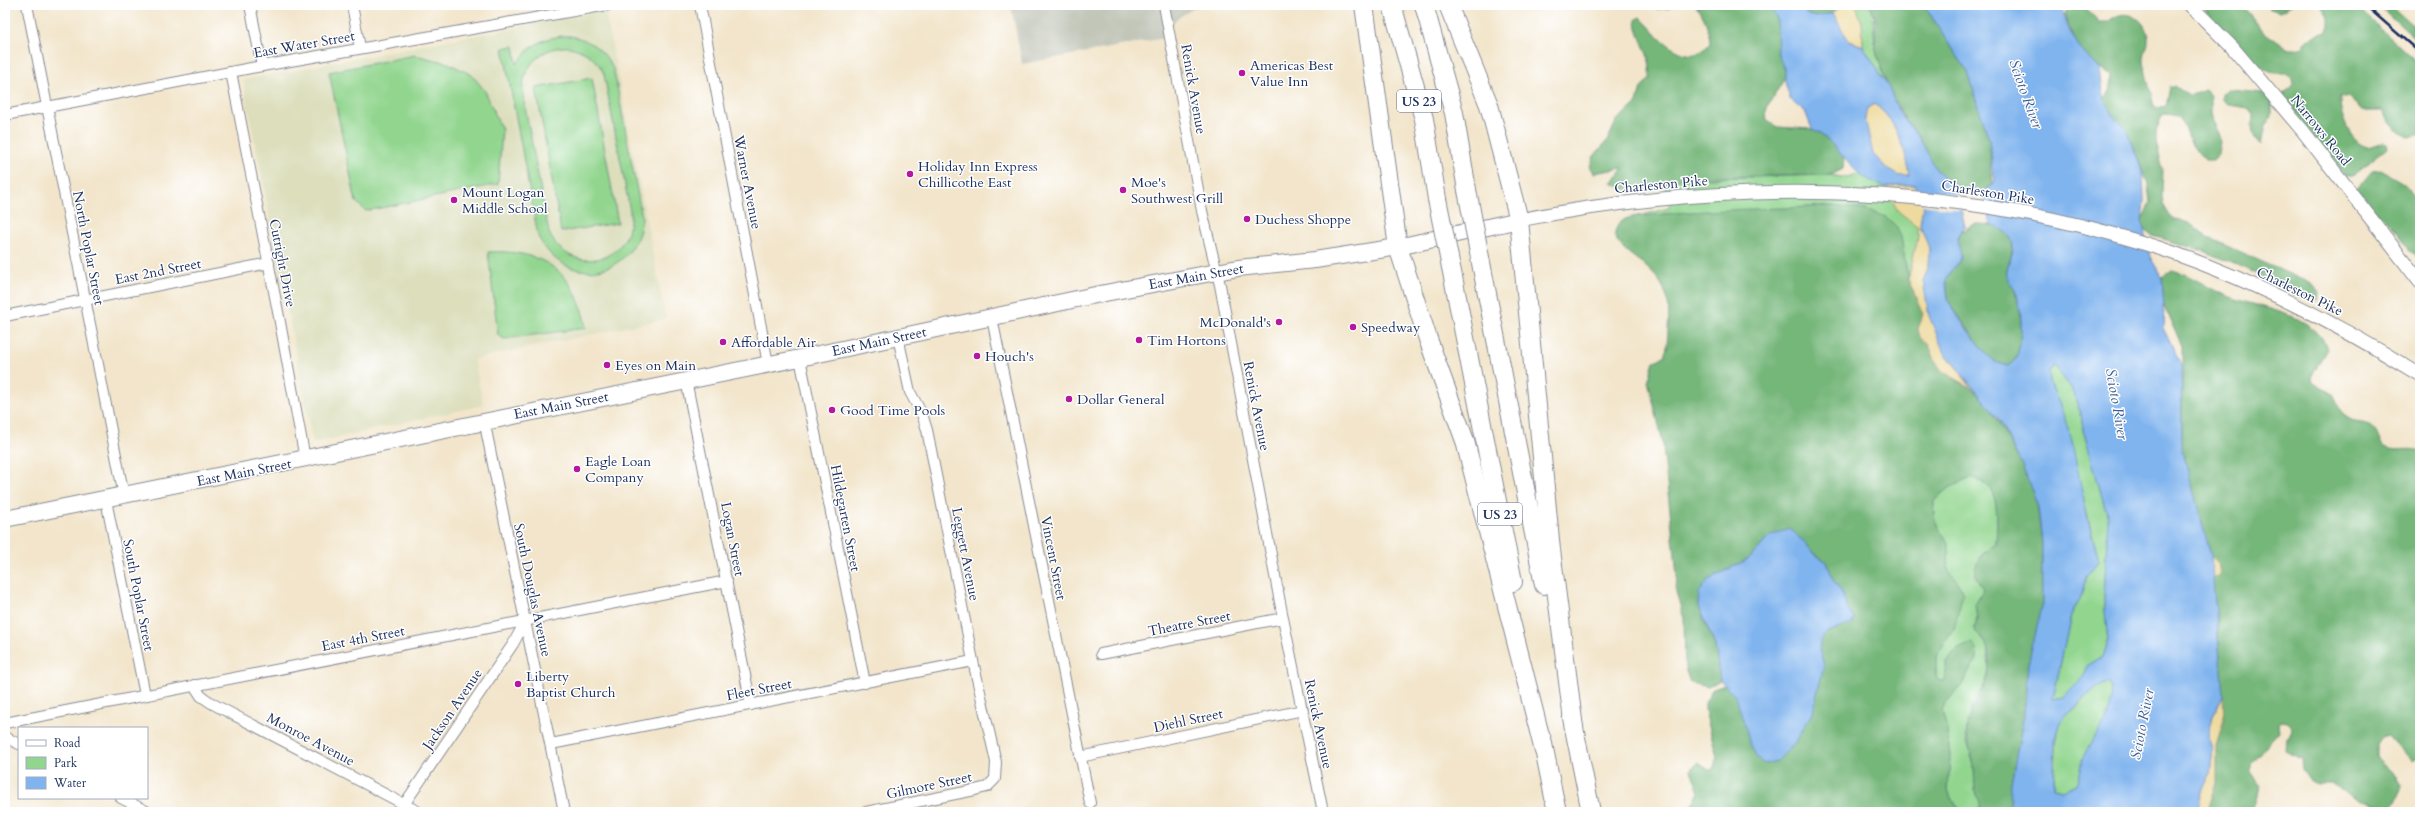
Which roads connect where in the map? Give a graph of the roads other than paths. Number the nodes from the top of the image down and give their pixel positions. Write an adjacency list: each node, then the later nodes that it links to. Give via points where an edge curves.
1 (27, 5): 15 (street, North Poplar Street)
2 (250, 5): 13 (street)
3 (352, 5): 12 (street)
4 (608, 5): 12 (street, East Water Street)
5 (700, 5): 27 (street, Warner Avenue)
6 (1164, 5): 20 (street, Renick Avenue, via 1202,211)
7 (1364, 5): 18 (highway)
8 (1392, 5): 50 (highway, US 23, bridge, via 1424,119 1437,199)
9 (1424, 5): 46 (highway, US 23, bridge, via 1454,113 1482,268)
10 (1448, 5): 17 (highway, via 1489,105)
11 (2190, 5): 21 (street, Narrows Road, via 2232,47 2303,131)
12 (360, 48): 13 (street, East Water Street)
13 (262, 66): 14 (street, East Water Street)
14 (231, 72): 15 (street, East Water Street); 19 (street, Cutright Drive)
15 (47, 107): 16 (street, East Water Street); 22 (street, North Poplar Street)
16 (5, 115)
17 (1518, 220): 18 (main road, East Main Street); 28 (street, Charleston Pike, via 1574,210 1720,194 1886,194 1974,204 2057,220 2139,242 2193,261 2300,308 2360,339); 46 (highway, via 1551,550)
18 (1398, 248): 20 (main road, East Main Street); 50 (highway, via 1465,441)
19 (269, 263): 22 (street, East 2nd Street); 31 (street, Cutright Drive)
20 (1217, 272): 24 (main road, East Main Street); 36 (street, Renick Avenue)
21 (2420, 282)
22 (84, 300): 23 (street, East 2nd Street); 32 (street, North Poplar Street)
23 (5, 316)
24 (992, 318): 25 (main road, East Main Street); 51 (street, Vincent Street)
25 (898, 337): 26 (main road, East Main Street); 39 (street, Leggett Avenue, via 910,392 927,430)
26 (800, 358): 27 (main road, East Main Street); 40 (street, Hildegarten Street)
27 (768, 364): 29 (main road, East Main Street)
28 (2420, 375)
29 (686, 380): 30 (main road, East Main Street); 35 (street, Logan Street)
30 (484, 420): 31 (main road, East Main Street); 37 (street, South Douglas Avenue)
31 (305, 460): 32 (main road, East Main Street)
32 (124, 496): 33 (main road, East Main Street)
33 (106, 500): 34 (main road, East Main Street); 42 (street, South Poplar Street)
34 (5, 519)
35 (727, 581): 37 (street, East 4th Street); 43 (street, Logan Street)
36 (1283, 618): 38 (street, Theatre Street); 44 (street, Renick Avenue)
37 (526, 620): 41 (street, East 4th Street); 49 (street, South Douglas Avenue); 55 (street, Jackson Avenue, via 513,644)
38 (1101, 654)
39 (973, 661): 40 (street, Fleet Street); 52 (street, Leggett Avenue, via 996,762)
40 (865, 682): 43 (street, Fleet Street)
41 (194, 686): 42 (street, East 4th Street); 55 (street, Monroe Avenue, via 201,696 213,704)
42 (146, 696): 45 (street, East 4th Street)
43 (750, 704): 49 (street, Fleet Street)
44 (1302, 710): 51 (street, Diehl Street); 60 (street, Renick Avenue)
45 (5, 723)
46 (1574, 728): 62 (highway, US 23)
47 (5, 737): 48 (street)
48 (18, 744)
49 (551, 744): 58 (street, South Douglas Avenue)
50 (1544, 751): 61 (highway, US 23)
51 (1080, 757): 54 (street, Vincent Street)
52 (995, 779): 59 (street, Gilmore Street, via 987,787 976,790)
53 (123, 799): 56 (street)
54 (1090, 803)
55 (401, 808): 57 (street, Monroe Avenue)
56 (148, 812)
57 (419, 812)
58 (564, 812)
59 (866, 812)
60 (1323, 812)
61 (1557, 812)
62 (1591, 812)

